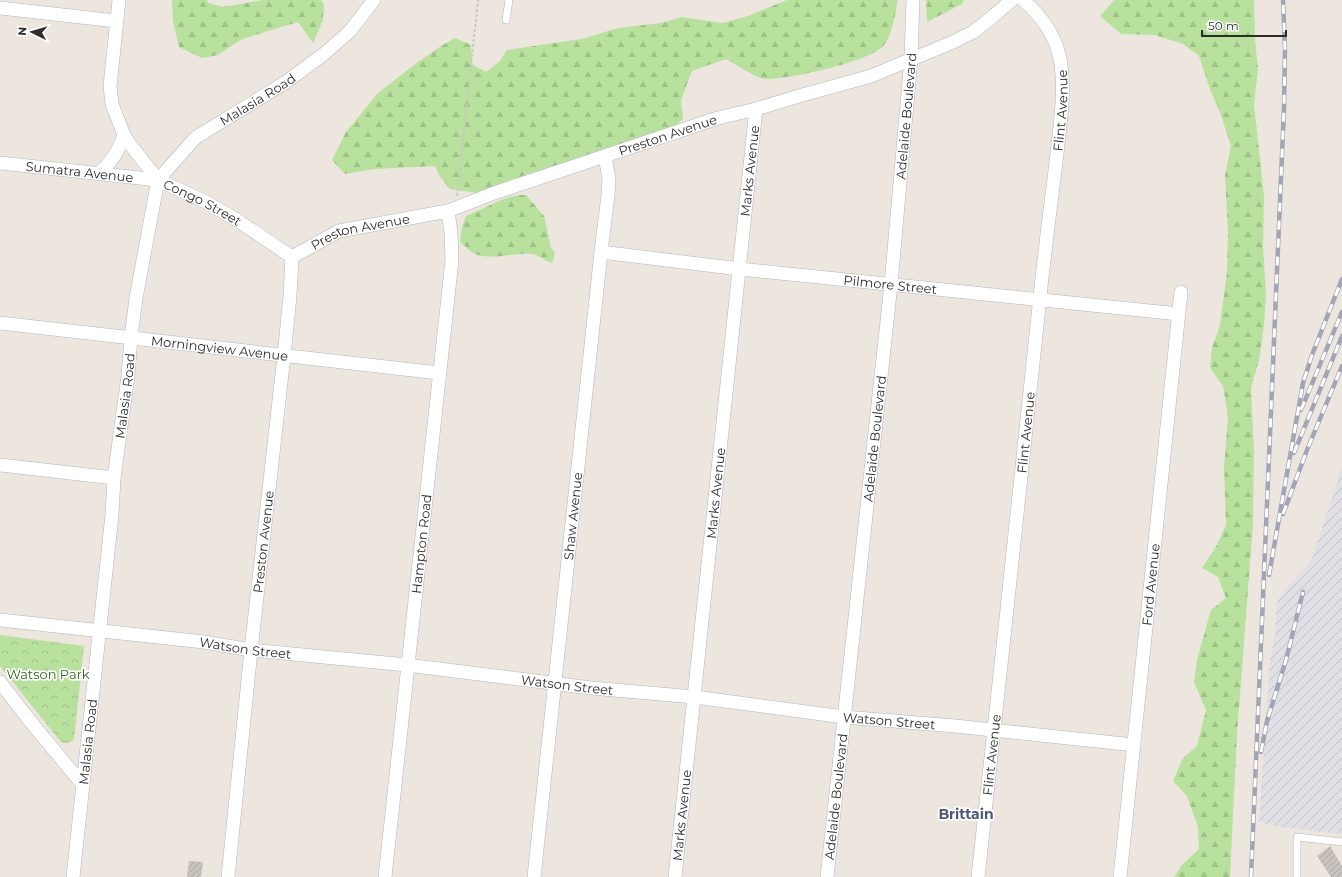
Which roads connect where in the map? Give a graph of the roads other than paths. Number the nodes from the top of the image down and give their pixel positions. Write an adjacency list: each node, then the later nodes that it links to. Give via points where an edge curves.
1 (119, 0): 11 (street, Congo Street)
2 (362, 0): 9 (street)
3 (374, 0): 9 (street, Malasia Road)
4 (509, 0): 10 (lane)
5 (913, 0): 12 (street, Adelaide Boulevard)
6 (1012, 0): 12 (street, Preston Avenue, via 972,32)
7 (1023, 0): 25 (street, Flint Avenue, via 1038,13 1049,29 1061,65 1061,109)
8 (0, 8): 11 (street)
9 (362, 15): 18 (street, Malasia Road, via 350,31 304,70 195,138)
10 (506, 20)
11 (116, 21): 14 (street, Congo Street, via 110,94)
12 (911, 60): 13 (street, Preston Avenue, via 871,76); 23 (street, Adelaide Boulevard)
13 (756, 109): 15 (street, Preston Avenue, via 718,118); 22 (street, Marks Avenue)
14 (124, 135): 17 (street, via 113,160); 18 (street, Congo Street)
15 (604, 156): 19 (street, Preston Avenue); 20 (street, Shaw Avenue, via 609,179)
16 (0, 163): 17 (street, Sumatra Avenue)
17 (99, 173): 18 (street, Sumatra Avenue)
18 (158, 180): 21 (street, Congo Street, via 204,201); 28 (street, Malasia Road)
19 (452, 210): 21 (street, Preston Avenue, via 340,231); 30 (street, Hampton Road, via 452,260)
20 (601, 252): 22 (street, Pilmore Street); 38 (street, Shaw Avenue)
21 (292, 257): 29 (street, Preston Avenue)
22 (740, 269): 23 (street, Pilmore Street); 39 (street, Marks Avenue)
23 (890, 284): 25 (street, Pilmore Street); 40 (street, Adelaide Boulevard)
24 (1181, 292): 26 (street, Ford Avenue)
25 (1039, 300): 26 (street, Pilmore Street); 41 (street, Flint Avenue)
26 (1179, 314): 42 (street, Ford Avenue)
27 (0, 323): 28 (street, Morningview Avenue)
28 (131, 338): 29 (street, Morningview Avenue); 32 (street, Malasia Road)
29 (284, 356): 30 (street, Morningview Avenue); 35 (street, Preston Avenue)
30 (439, 373): 36 (street, Hampton Road)
31 (0, 465): 32 (street)
32 (114, 478): 34 (street, Malasia Road)
33 (0, 620): 34 (street, Watson Street)
34 (100, 631): 35 (street, Watson Street, via 204,642); 43 (street, Malasia Road)
35 (251, 650): 36 (street, Watson Street); 46 (street, Preston Avenue)
36 (407, 665): 38 (street, Watson Street); 47 (street, Hampton Road)
37 (0, 682): 43 (street)
38 (555, 683): 39 (street, Watson Street); 48 (street, Shaw Avenue)
39 (695, 696): 40 (street, Watson Street); 49 (street, Marks Avenue)
40 (844, 717): 41 (street, Watson Street); 50 (street, Adelaide Boulevard)
41 (994, 731): 42 (street, Watson Street); 51 (street, Flint Avenue)
42 (1134, 745): 52 (street, Ford Avenue)
43 (83, 785): 45 (street, Malasia Road)
44 (1342, 842): 53 (lane, via 1297,837)
45 (73, 877)
46 (228, 877)
47 (385, 877)
48 (534, 877)
49 (675, 877)
50 (827, 877)
51 (978, 877)
52 (1120, 877)
53 (1297, 877)

